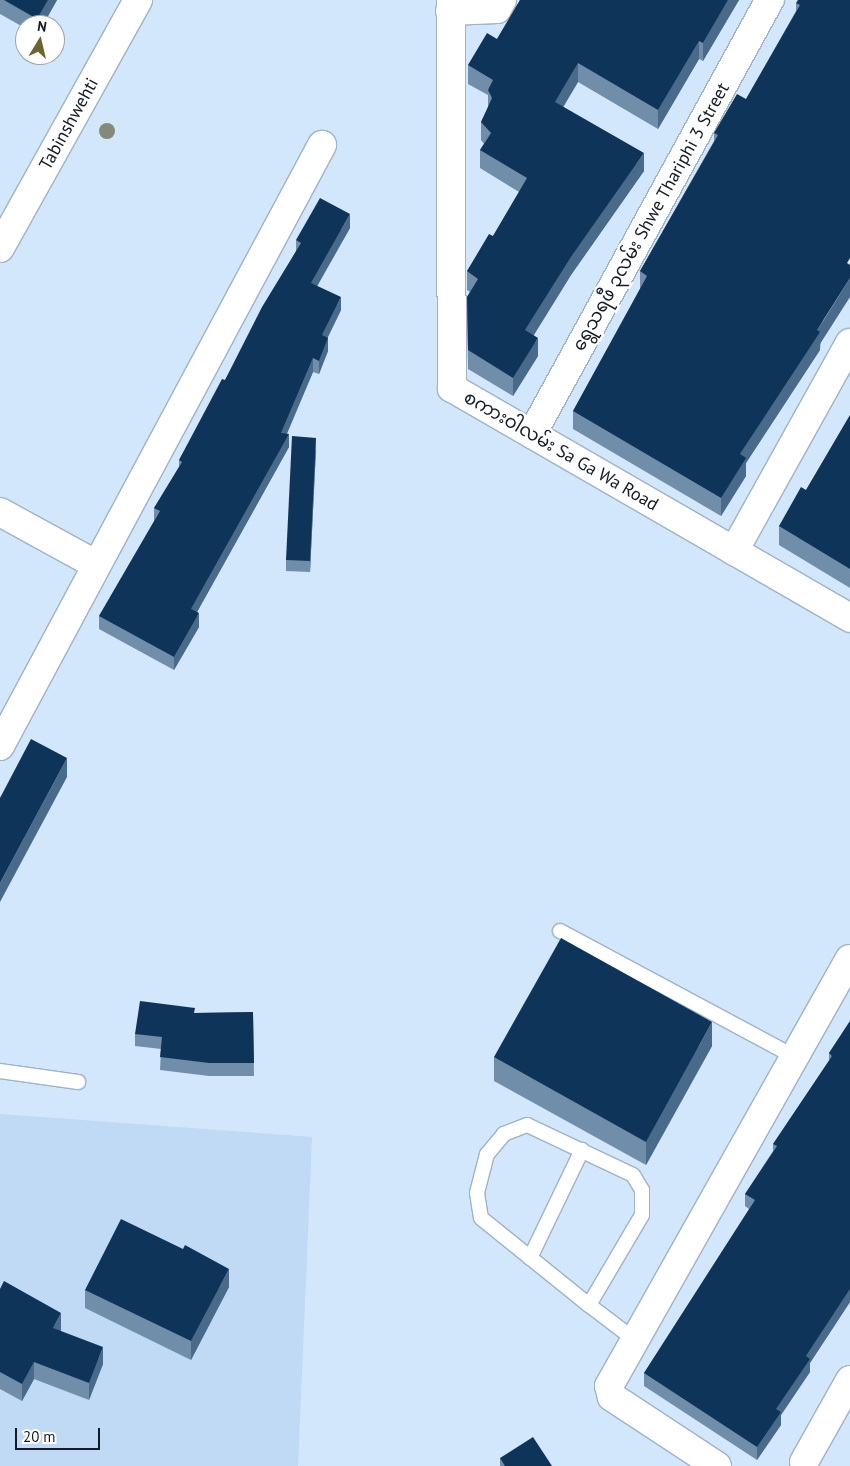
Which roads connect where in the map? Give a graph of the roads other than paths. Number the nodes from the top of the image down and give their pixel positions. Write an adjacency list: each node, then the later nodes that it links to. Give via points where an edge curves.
1 (138, 0): 6 (street, Tabinshwehti)
2 (502, 0): 4 (street, via 498,9)
3 (770, 0): 8 (street, ရွေသရဖီ ၃လမ်း Shwe Thariphi 3 Street)
4 (451, 6): 8 (street, စကားဝါလမ်း Sa Ga Wa Road, via 452,388)
5 (322, 145): 11 (street)
6 (0, 248)
7 (850, 343): 10 (street)
8 (532, 434): 10 (street, စကားဝါလမ်း Sa Ga Wa Road)
9 (0, 512): 11 (street)
10 (734, 551): 12 (street, စကားဝါလမ်း Sa Ga Wa Road)
11 (95, 564): 13 (street)
12 (850, 618)
13 (0, 746)
14 (560, 931): 16 (lane)
15 (850, 959): 16 (street)
16 (795, 1056): 22 (street)
17 (0, 1071): 18 (lane)
18 (78, 1082)
19 (582, 1150): 20 (lane); 20 (lane, via 527,1125 504,1134 487,1154 477,1193 481,1218); 21 (lane, via 633,1175 642,1190 642,1215)
20 (530, 1258): 21 (lane)
21 (589, 1304): 22 (lane)
22 (635, 1340): 25 (street, via 609,1386 612,1397)
23 (850, 1380): 24 (street)
24 (803, 1465)
25 (717, 1466)

